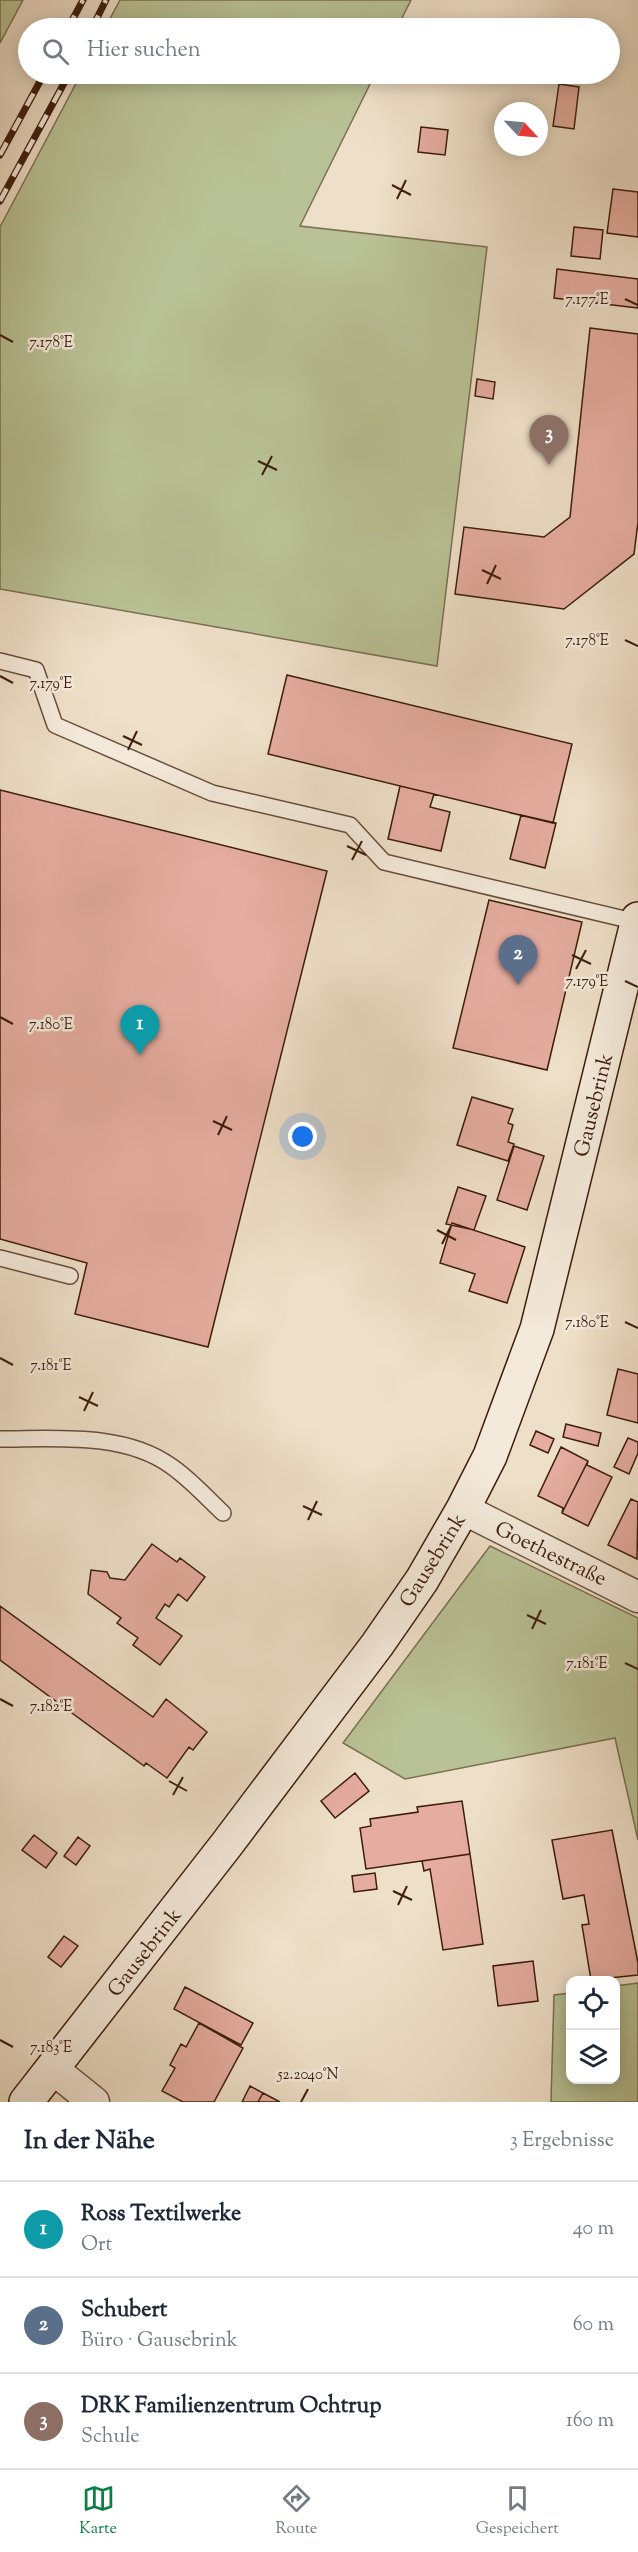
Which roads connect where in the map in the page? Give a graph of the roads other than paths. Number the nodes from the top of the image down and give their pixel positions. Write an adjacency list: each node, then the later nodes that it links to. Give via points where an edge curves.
1 (0, 662): 2 (lane, via 36,670 55,724 212,793 350,825 384,862)
2 (637, 929): 6 (main road, Gausebrink, via 537,1329 490,1456)
3 (0, 1258): 4 (lane)
4 (70, 1276)
5 (0, 1439): 7 (lane, via 83,1439 138,1449 171,1465)
6 (463, 1509): 8 (street, Goethestraße); 9 (main road, Gausebrink, via 422,1580 377,1645)
7 (223, 1513)
8 (638, 1597)
9 (53, 2069): 10 (main road, Gausebrink); 11 (street)
10 (26, 2102)
11 (94, 2102)

